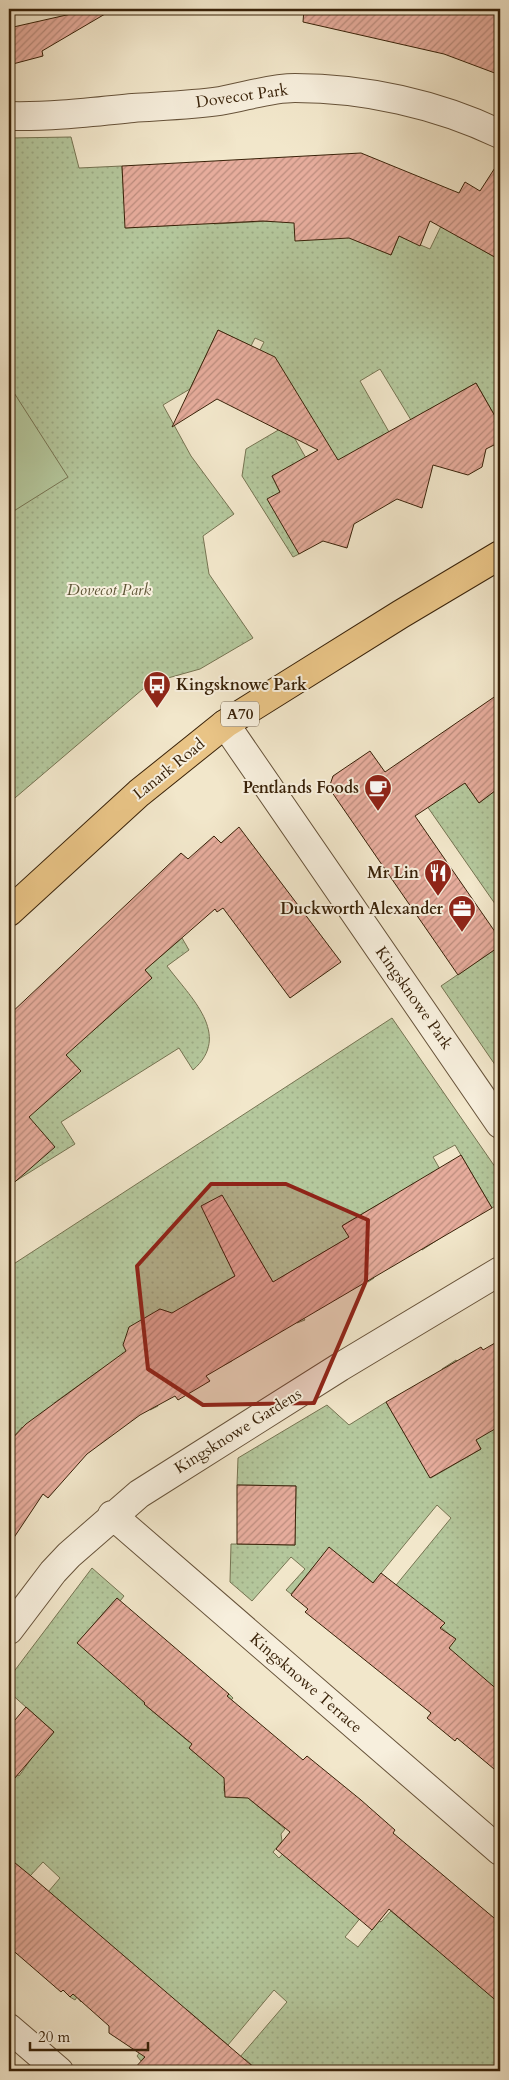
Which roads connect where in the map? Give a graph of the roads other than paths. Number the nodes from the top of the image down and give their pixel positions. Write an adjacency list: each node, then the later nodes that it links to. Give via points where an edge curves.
1 (9, 116): 2 (street, Dovecot Park, via 40,117 221,101 262,91 293,88 362,93 411,102)
2 (500, 134)
3 (500, 556): 4 (main road, Lanark Road / A70)
4 (224, 724): 5 (main road, Lanark Road / A70, via 139,793); 6 (street, Kingsknowe Park)
5 (9, 912)
6 (500, 1124)
7 (500, 1271): 8 (street, Kingsknowe Gardens, via 170,1473)
8 (112, 1515): 9 (street, Kingsknowe Gardens, via 53,1572); 10 (street, Kingsknowe Terrace)
9 (9, 1630)
10 (500, 1851)
11 (9, 2028): 12 (street)
12 (58, 2071)

